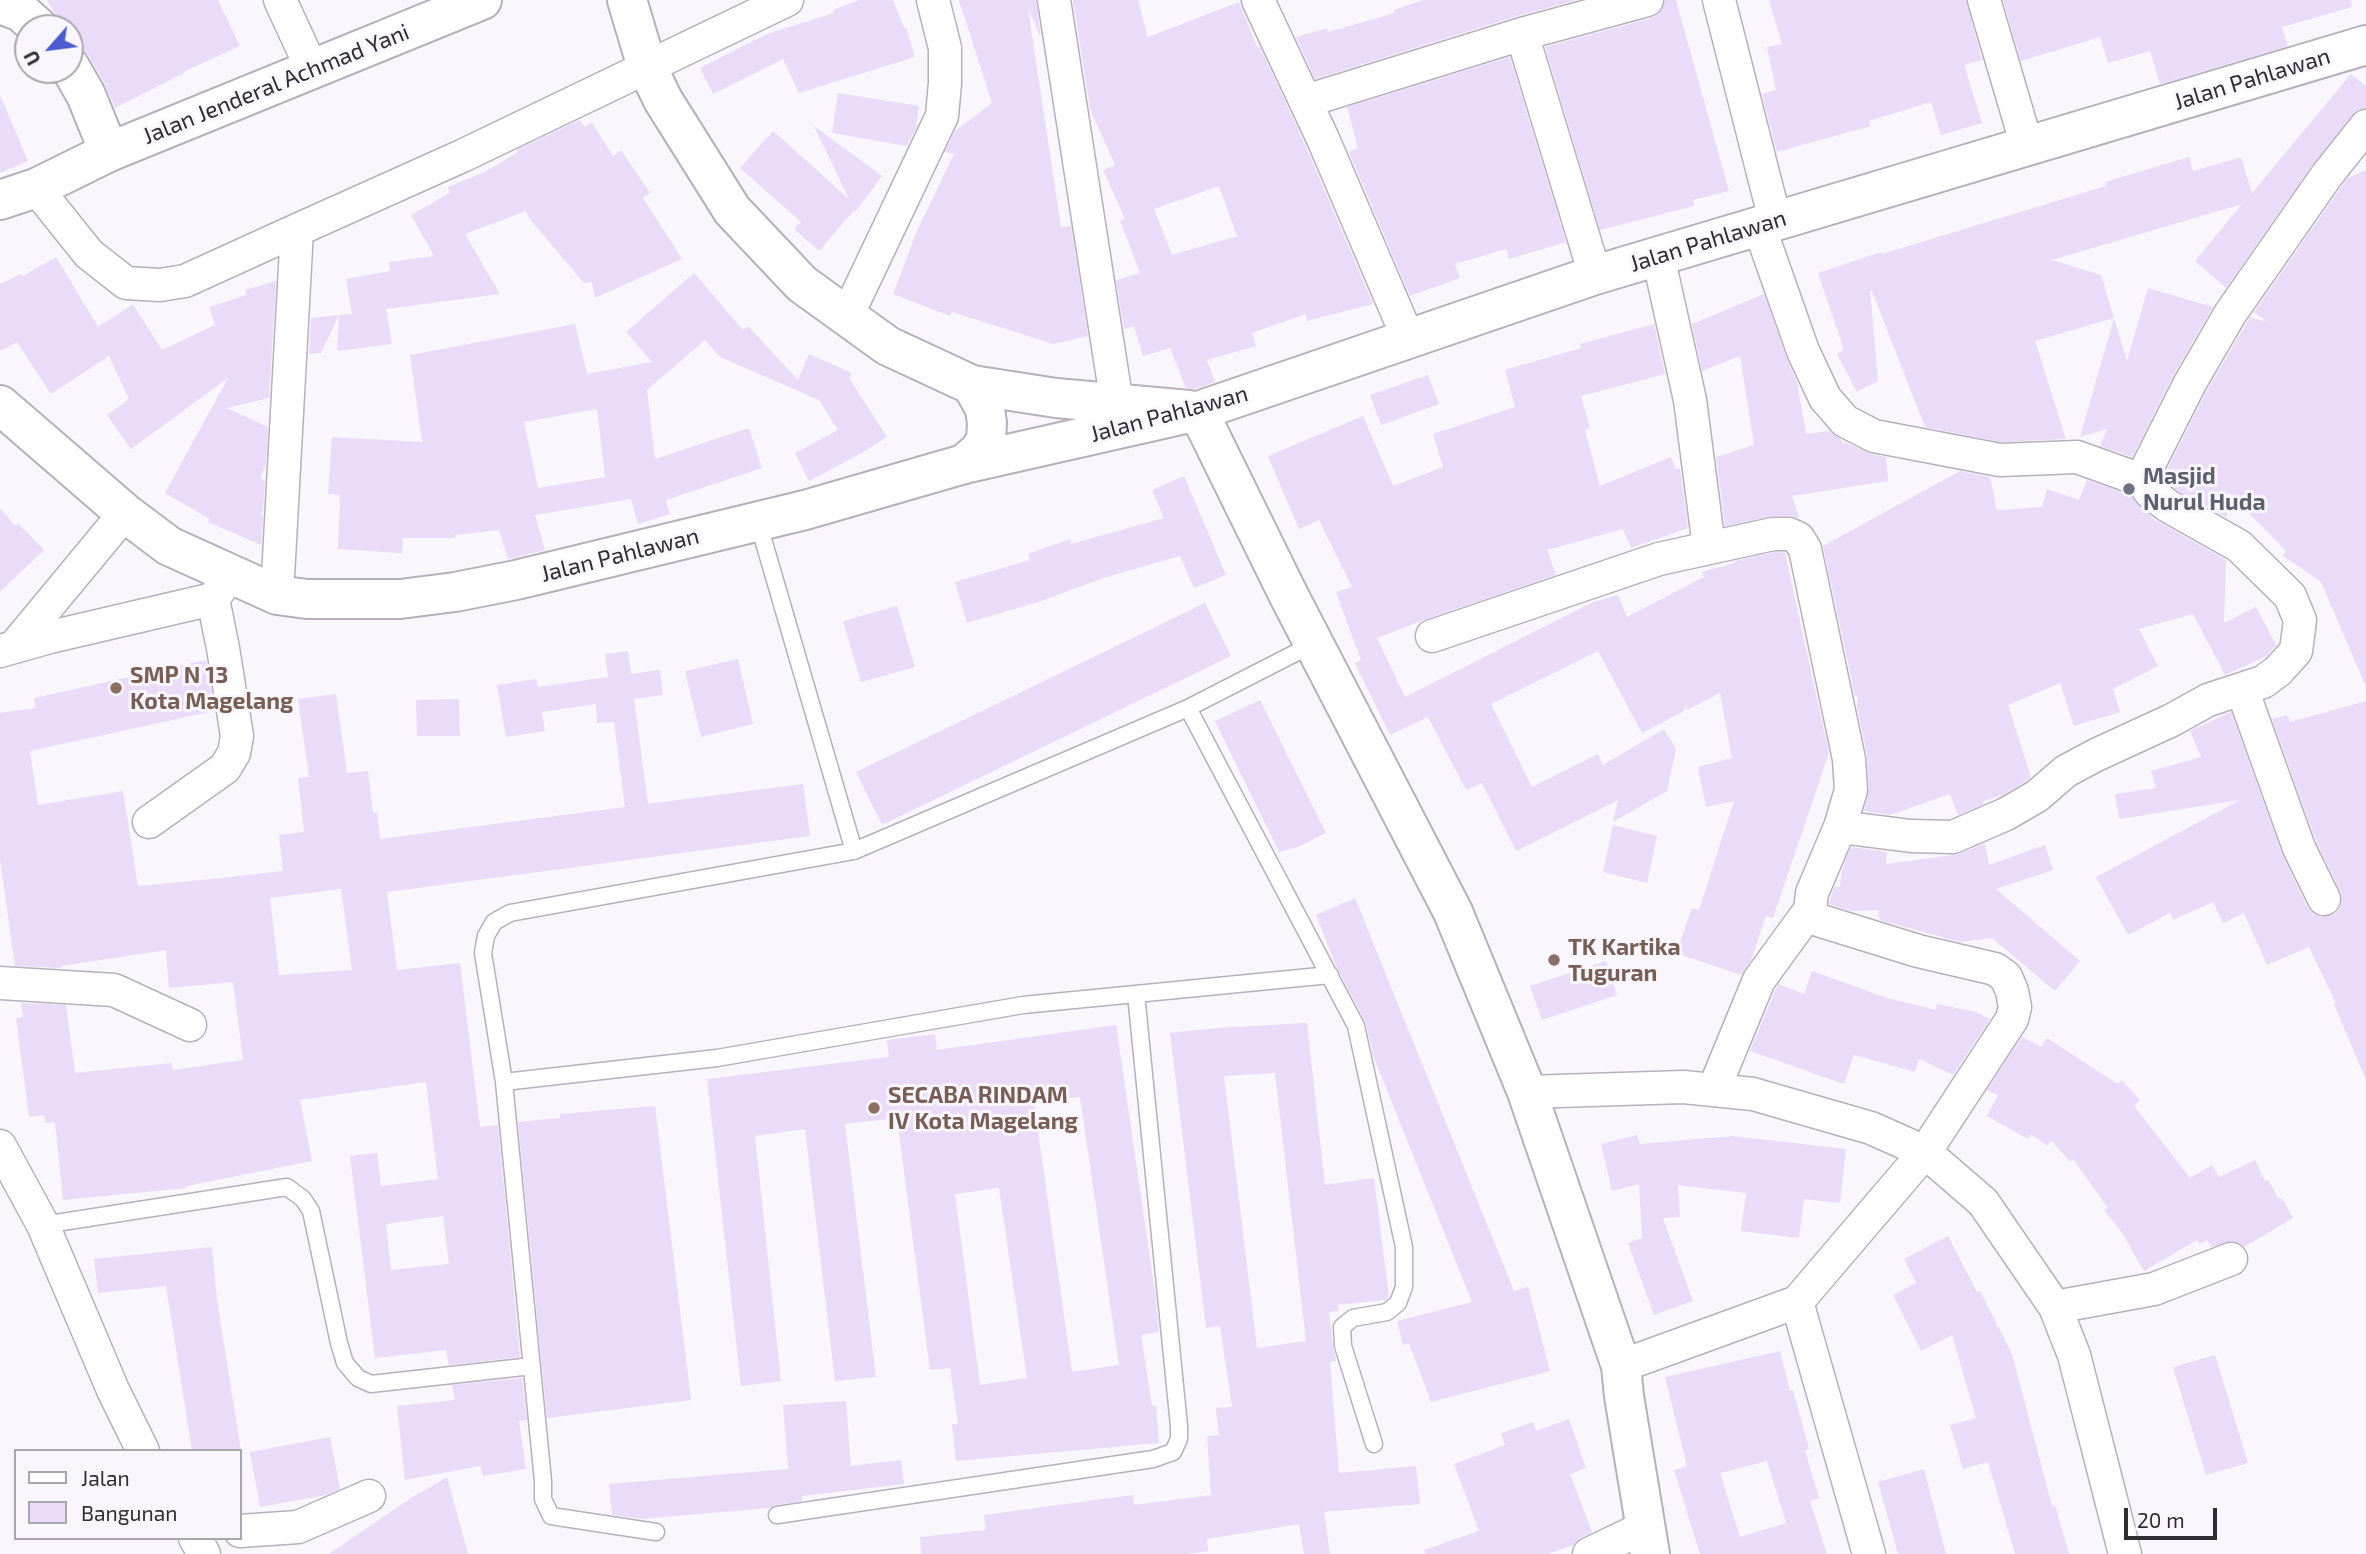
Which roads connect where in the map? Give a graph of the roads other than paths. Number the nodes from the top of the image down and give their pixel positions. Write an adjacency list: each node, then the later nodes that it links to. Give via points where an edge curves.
1 (280, 0): 16 (street)
2 (627, 0): 15 (main road)
3 (787, 0): 15 (street)
4 (933, 0): 28 (street, via 945,48 942,116)
5 (1054, 0): 31 (street)
6 (1259, 0): 18 (street)
7 (1647, 0): 13 (street)
8 (1719, 0): 24 (street)
9 (1984, 0): 20 (street)
10 (472, 2): 16 (main road, Jalan Jenderal Achmad Yani)
11 (0, 4): 12 (main road)
12 (23, 14)
13 (1522, 34): 18 (street); 27 (street)
14 (2366, 45): 20 (main road, Jalan Pahlawan)
15 (647, 67): 25 (street); 28 (main road, via 732,210 802,284)
16 (312, 69): 21 (main road, Jalan Jenderal Achmad Yani)
17 (80, 84): 21 (main road)
18 (1306, 101): 29 (street)
19 (2366, 125): 35 (street, via 2230,314)
20 (2027, 146): 24 (main road, Jalan Pahlawan)
21 (109, 152): 22 (main road, Jalan Jenderal Achmad Yani)
22 (36, 188): 23 (main road, Jalan Jenderal Achmad Yani); 25 (street, via 89,254 126,283 185,281)
23 (0, 200)
24 (1767, 223): 26 (main road, Jalan Pahlawan); 35 (street, via 1803,351 1825,398 1846,421 1874,436 2000,460 2077,457)
25 (297, 230): 40 (street)
26 (1658, 256): 27 (main road, Jalan Pahlawan); 38 (street, via 1690,400)
27 (1595, 275): 29 (main road, Jalan Pahlawan)
28 (847, 316): 30 (main road, via 888,346)
29 (1408, 338): 33 (main road, Jalan Pahlawan)
30 (972, 385): 31 (main road); 34 (main road, via 985,409 987,432 979,451)
31 (1117, 404): 33 (main road)
32 (0, 405): 36 (main road, Jalan Pahlawan)
33 (1198, 411): 34 (main road, Jalan Pahlawan); 42 (main road)
34 (964, 464): 37 (main road, Jalan Pahlawan)
35 (2141, 480): 44 (street, via 2168,506 2239,546 2290,596 2300,620 2297,651 2263,682)
36 (125, 513): 39 (main road, Jalan Pahlawan); 43 (street)
37 (758, 522): 40 (main road, Jalan Pahlawan, via 455,592 400,599); 48 (lane)
38 (1709, 547): 41 (street, via 1659,559); 47 (street, via 1789,534 1805,549 1849,759 1852,790)
39 (222, 587): 40 (main road, Jalan Pahlawan); 43 (street); 46 (street, via 223,648 237,736 234,753 225,768)
40 (277, 595)
41 (1432, 636)
42 (1314, 644): 45 (lane); 57 (main road, via 1452,912)
43 (7, 649)
44 (2242, 689): 47 (street, via 2208,700 2096,755 2006,814 1953,837); 49 (street, via 2299,848)
45 (1188, 708): 48 (lane); 51 (lane)
46 (149, 822)
47 (1840, 827): 50 (street, via 1812,893)
48 (854, 851): 55 (lane, via 510,914 494,922 483,953)
49 (2324, 899)
50 (1810, 910): 56 (street, via 1759,980); 59 (street, via 1818,920 1918,951 1984,965 2006,977 2015,1007 2012,1019)
51 (1330, 975): 53 (lane); 66 (lane, via 1356,1026 1404,1247 1405,1287 1398,1303 1387,1312 1353,1318 1342,1327 1343,1346)
52 (0, 983): 54 (street, via 114,990)
53 (1136, 994): 55 (lane, via 1023,1005 717,1058); 69 (lane, via 1179,1426 1173,1452 1153,1459)
54 (190, 1025)
55 (504, 1082): 64 (lane)
56 (1714, 1089): 57 (street); 59 (street, via 1753,1094 1871,1128)
57 (1527, 1092): 65 (main road)
58 (0, 1146): 60 (street)
59 (1925, 1152): 62 (street); 63 (street, via 1983,1202)
60 (43, 1225): 64 (lane, via 287,1187 311,1211 339,1343 345,1363 358,1378 371,1384); 67 (street)
61 (2231, 1259): 63 (street, via 2154,1289)
62 (1797, 1303): 65 (street); 75 (street)
63 (2055, 1307): 76 (street, via 2074,1355)
64 (532, 1366): 71 (lane, via 543,1499 551,1516)
65 (1621, 1366): 73 (main road)
66 (1374, 1444)
67 (142, 1449)
68 (369, 1496): 72 (street)
69 (777, 1515)
70 (242, 1531): 72 (street)
71 (656, 1532)
72 (303, 1541)
73 (1647, 1541): 74 (street)
74 (1589, 1554)
75 (1869, 1554)
76 (2125, 1554)

